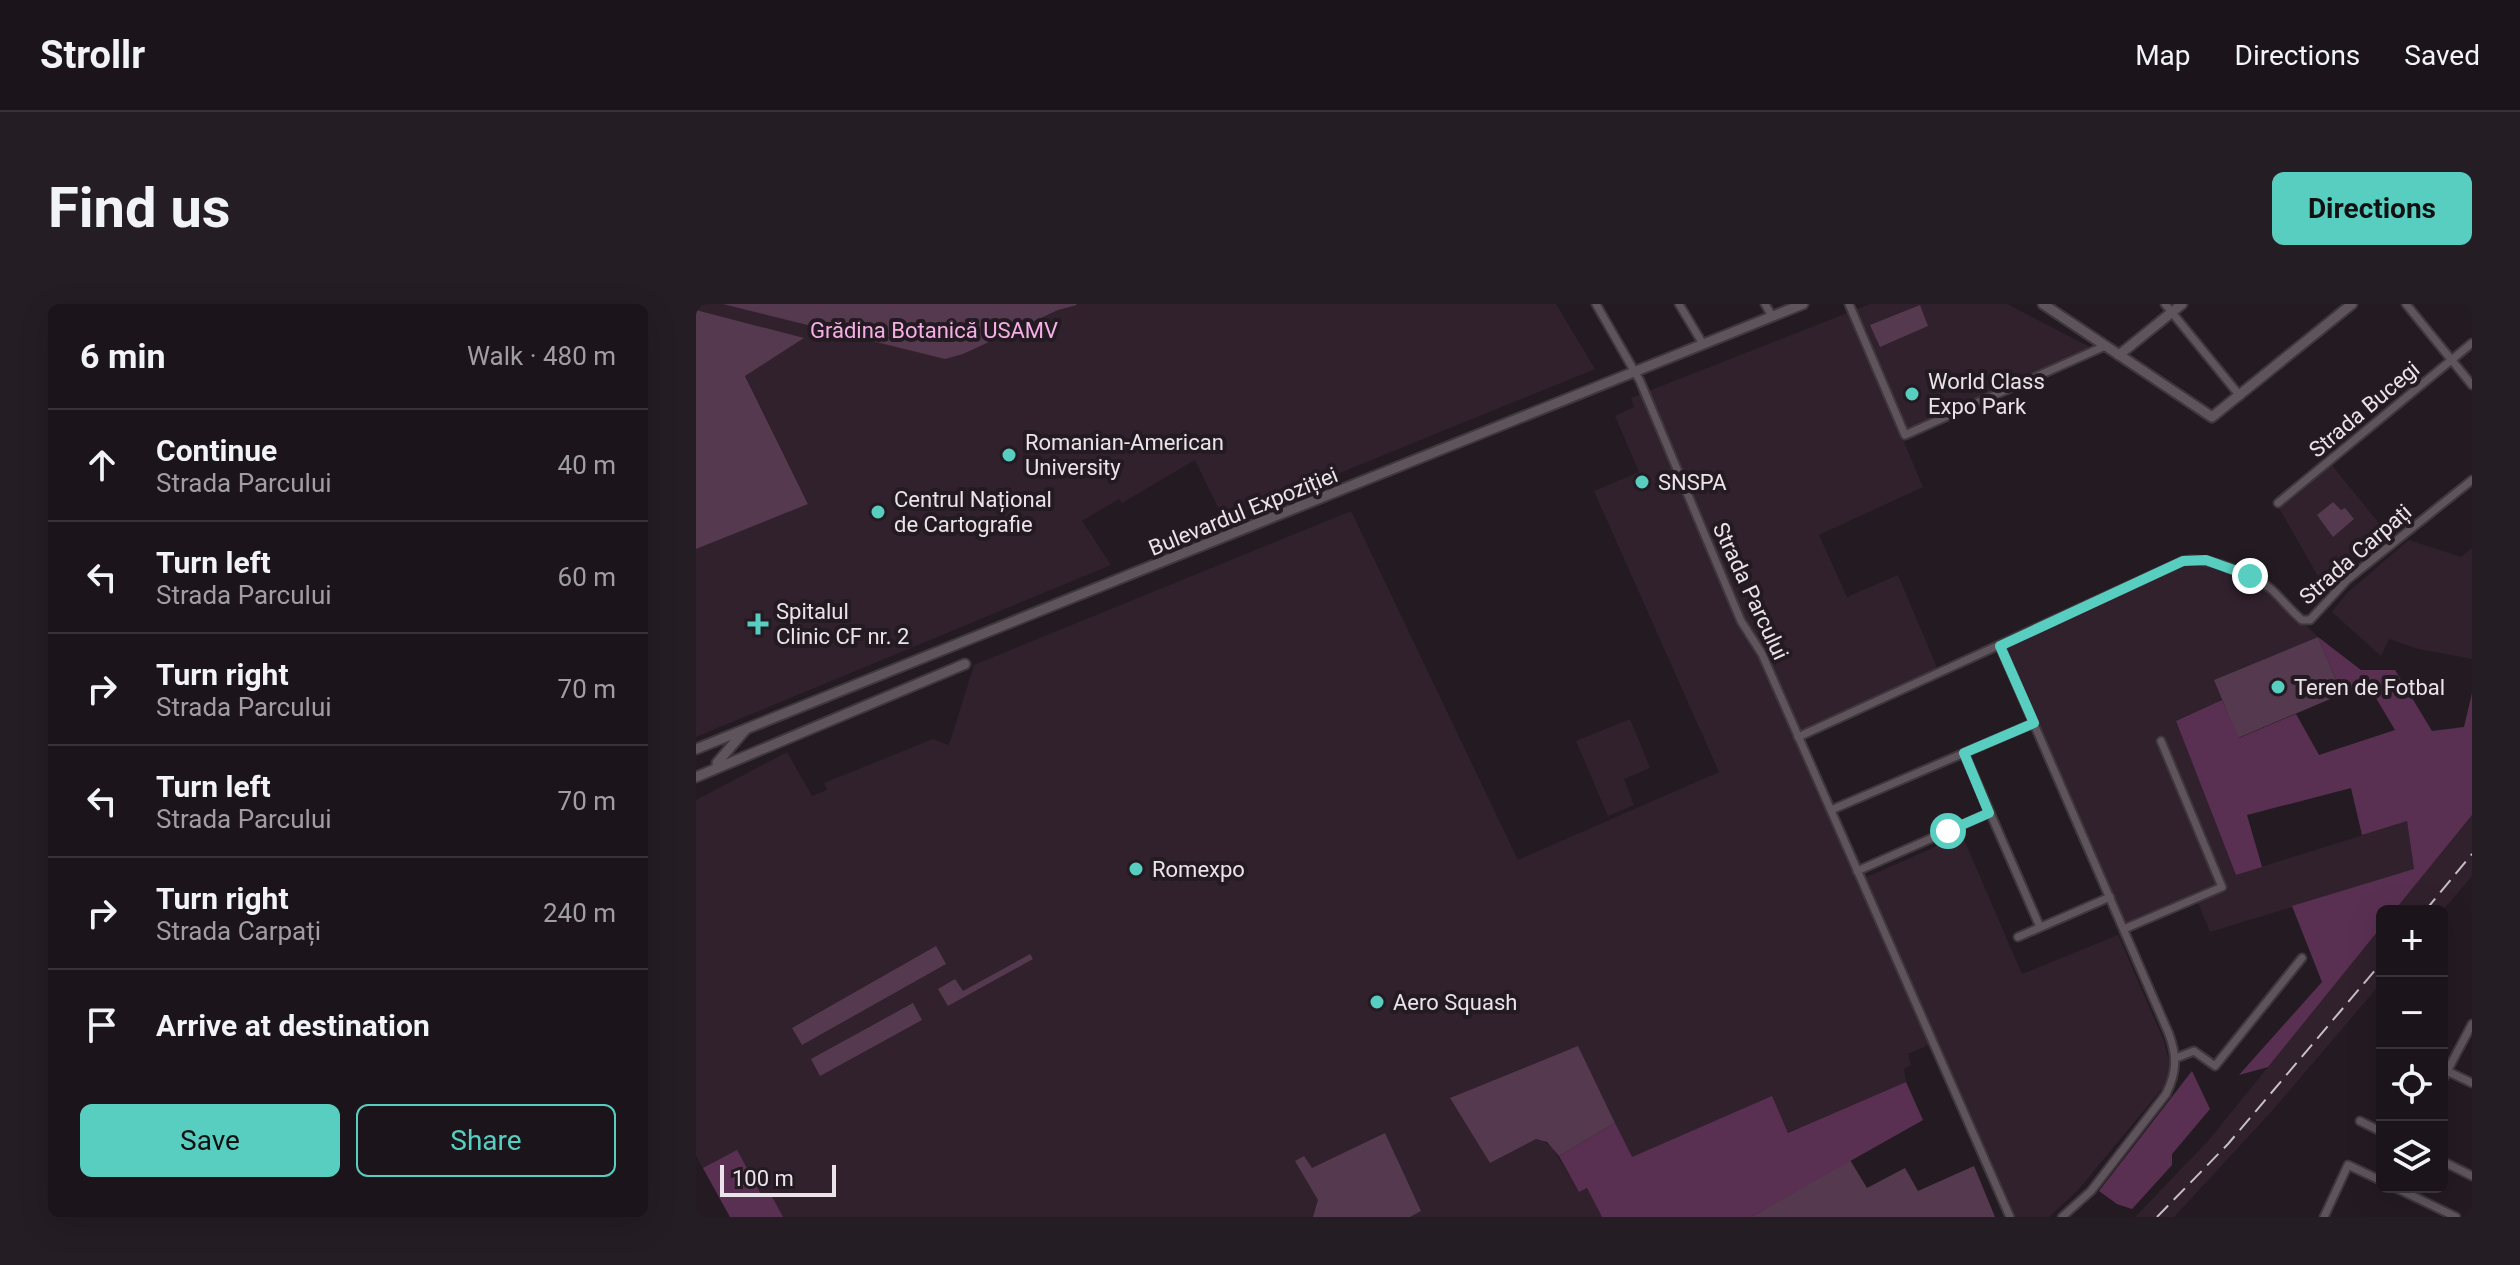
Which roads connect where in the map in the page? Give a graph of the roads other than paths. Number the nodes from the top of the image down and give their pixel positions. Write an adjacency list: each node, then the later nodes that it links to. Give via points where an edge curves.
1 (1596, 304): 17 (street, Strada Parcului)
2 (1679, 304): 13 (street)
3 (1765, 304): 11 (street)
4 (1803, 304): 11 (street, Bulevardul Expoziției)
5 (1849, 304): 14 (street, via 1905,435)
6 (2043, 304): 14 (street)
7 (2182, 304): 10 (street)
8 (2352, 304): 19 (street)
9 (2406, 304): 16 (street)
10 (2169, 308): 15 (street); 19 (street)
11 (1772, 316): 13 (street, Bulevardul Expoziției)
12 (2472, 343): 16 (street, Strada Bucegi)
13 (1703, 344): 17 (street, Bulevardul Expoziției)
14 (2105, 346): 15 (street)
15 (2119, 355): 19 (street, via 2210,416)
16 (2452, 360): 18 (street); 21 (street, Strada Bucegi)
17 (1636, 372): 25 (street, Bulevardul Expoziției); 26 (street, Strada Parcului, via 1741,621)
18 (2472, 385)
19 (2240, 396)
20 (2472, 480): 22 (street, Strada Carpați, via 2347,580 2310,620 2298,618 2260,581 2190,559)
21 (2278, 503)
22 (2000, 646): 24 (street); 26 (street)
23 (965, 664): 30 (street)
24 (2034, 723): 29 (street); 35 (street)
25 (746, 729): 28 (street, Bulevardul Expoziției); 30 (street)
26 (1798, 737): 32 (street, Strada Parcului)
27 (2161, 741): 37 (street, via 2222,887)
28 (696, 749)
29 (1964, 753): 32 (street); 33 (street)
30 (709, 770): 31 (street)
31 (696, 777)
32 (1831, 810): 34 (street, Strada Parcului)
33 (1989, 813): 34 (street); 36 (street)
34 (1857, 871): 51 (street, Strada Parcului)
35 (2110, 897): 36 (street); 37 (street)
36 (2040, 927): 38 (street)
37 (2124, 929): 41 (street)
38 (2018, 937)
39 (2302, 958): 41 (street, via 2215,1066 2194,1051)
40 (2472, 1024): 42 (street)
41 (2176, 1058): 52 (street, via 2166,1094 2091,1191)
42 (2448, 1069)
43 (2448, 1071): 44 (street)
44 (2472, 1083)
45 (2360, 1121): 46 (street)
46 (2376, 1129)
47 (2448, 1164): 48 (street)
48 (2472, 1176)
49 (2376, 1178): 53 (street, via 2348,1165)
50 (2406, 1193): 54 (street)
51 (2010, 1217)
52 (2062, 1217)
53 (2324, 1217)
54 (2456, 1217)

